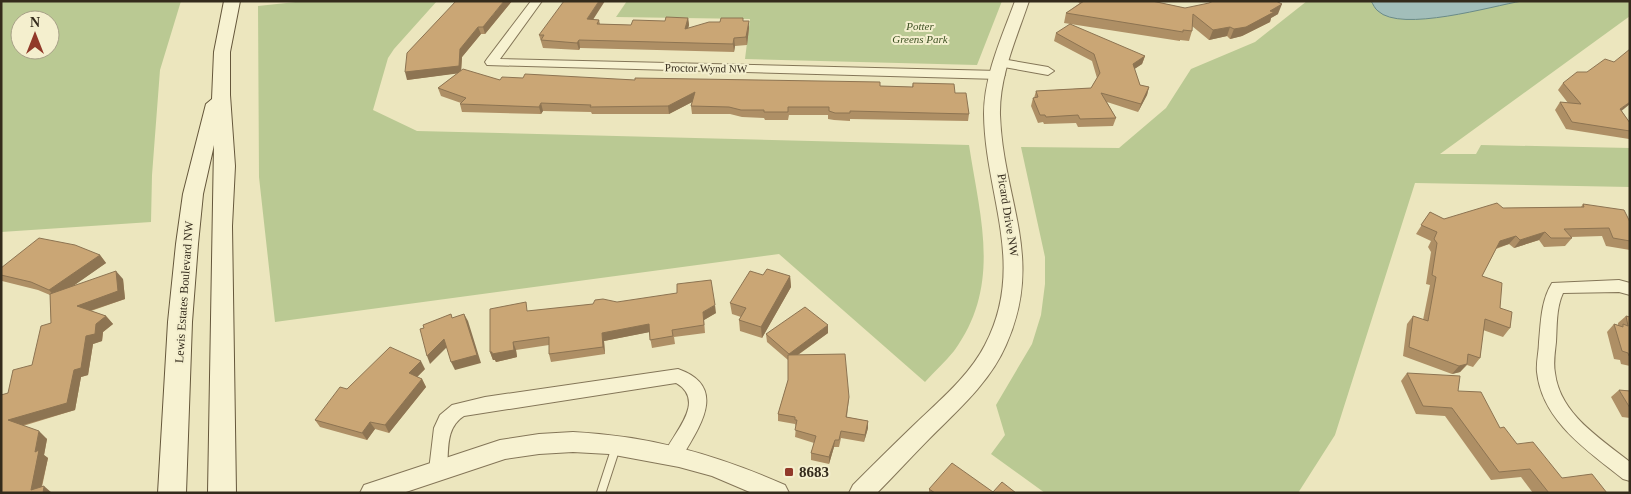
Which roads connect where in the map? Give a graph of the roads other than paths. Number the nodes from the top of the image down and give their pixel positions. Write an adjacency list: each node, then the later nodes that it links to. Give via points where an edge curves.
1 (232, 1): 6 (main road, Lewis Estates Boulevard NW, via 222,52)
2 (537, 1): 4 (street, Proctor Wynd NW, via 490,62)
3 (1022, 1): 4 (street, Picard Drive NW)
4 (1000, 69): 5 (street); 17 (street, Picard Drive NW, via 992,115 1014,253 1011,307 995,346 968,385)
5 (1048, 71)
6 (220, 95): 12 (main road, Lewis Estates Boulevard NW, via 197,178 187,244); 13 (main road, Lewis Estates Boulevard NW, via 225,166)
7 (1630, 289): 11 (street, via 1619,286 1558,287 1550,305 1546,373 1556,404 1572,424)
8 (616, 445): 9 (street); 10 (street, via 552,443 505,449); 15 (lane)
9 (673, 454): 10 (street, via 701,399 690,381 678,376 458,410 446,418 441,431); 16 (street, via 732,473)
10 (438, 470): 14 (street)
11 (1630, 473)
12 (172, 493)
13 (222, 493)
14 (372, 493)
15 (601, 493)
16 (777, 493)
17 (861, 493)

